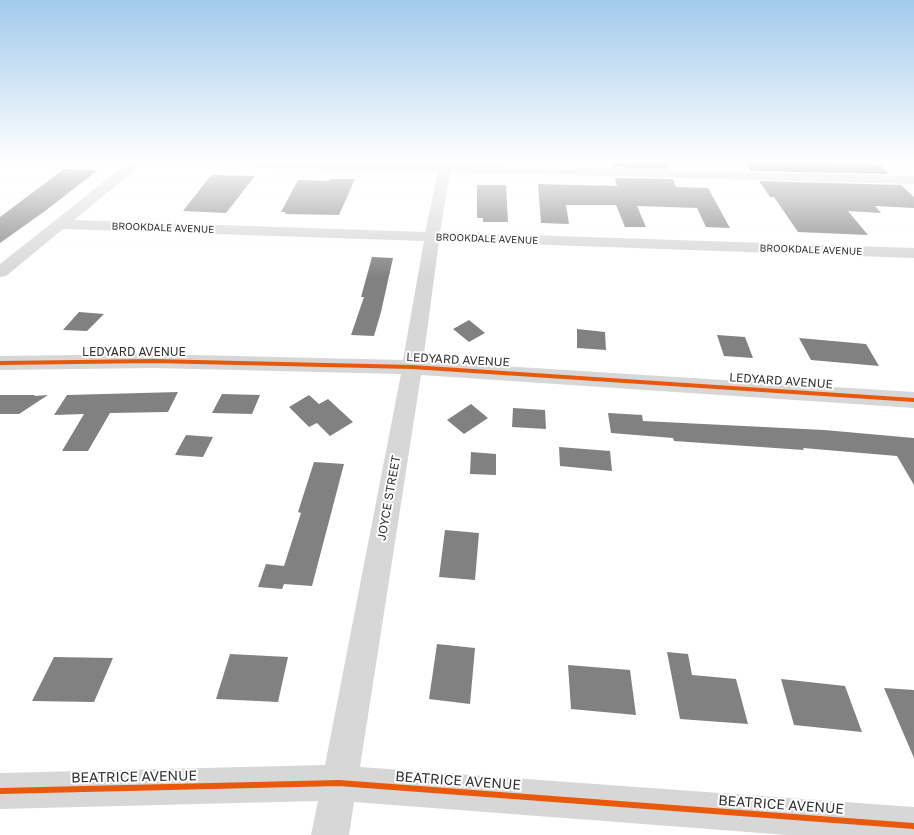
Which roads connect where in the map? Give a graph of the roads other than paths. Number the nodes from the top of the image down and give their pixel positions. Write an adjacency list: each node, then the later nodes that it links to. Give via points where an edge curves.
1 (90, 200): 3 (street)
2 (439, 200): 4 (street, JOYCE STREET)
3 (60, 224): 4 (street, BROOKDALE AVENUE); 6 (street)
4 (432, 237): 5 (street, BROOKDALE AVENUE); 8 (street, JOYCE STREET)
5 (914, 253)
6 (0, 272)
7 (0, 363): 8 (street, LEDYARD AVENUE, via 153,361)
8 (412, 367): 9 (street, LEDYARD AVENUE); 10 (street, JOYCE STREET)
9 (914, 400)
10 (339, 783): 11 (street, BEATRICE AVENUE); 12 (street, BEATRICE AVENUE); 13 (street, JOYCE STREET)
11 (0, 791)
12 (914, 826)
13 (330, 835)

